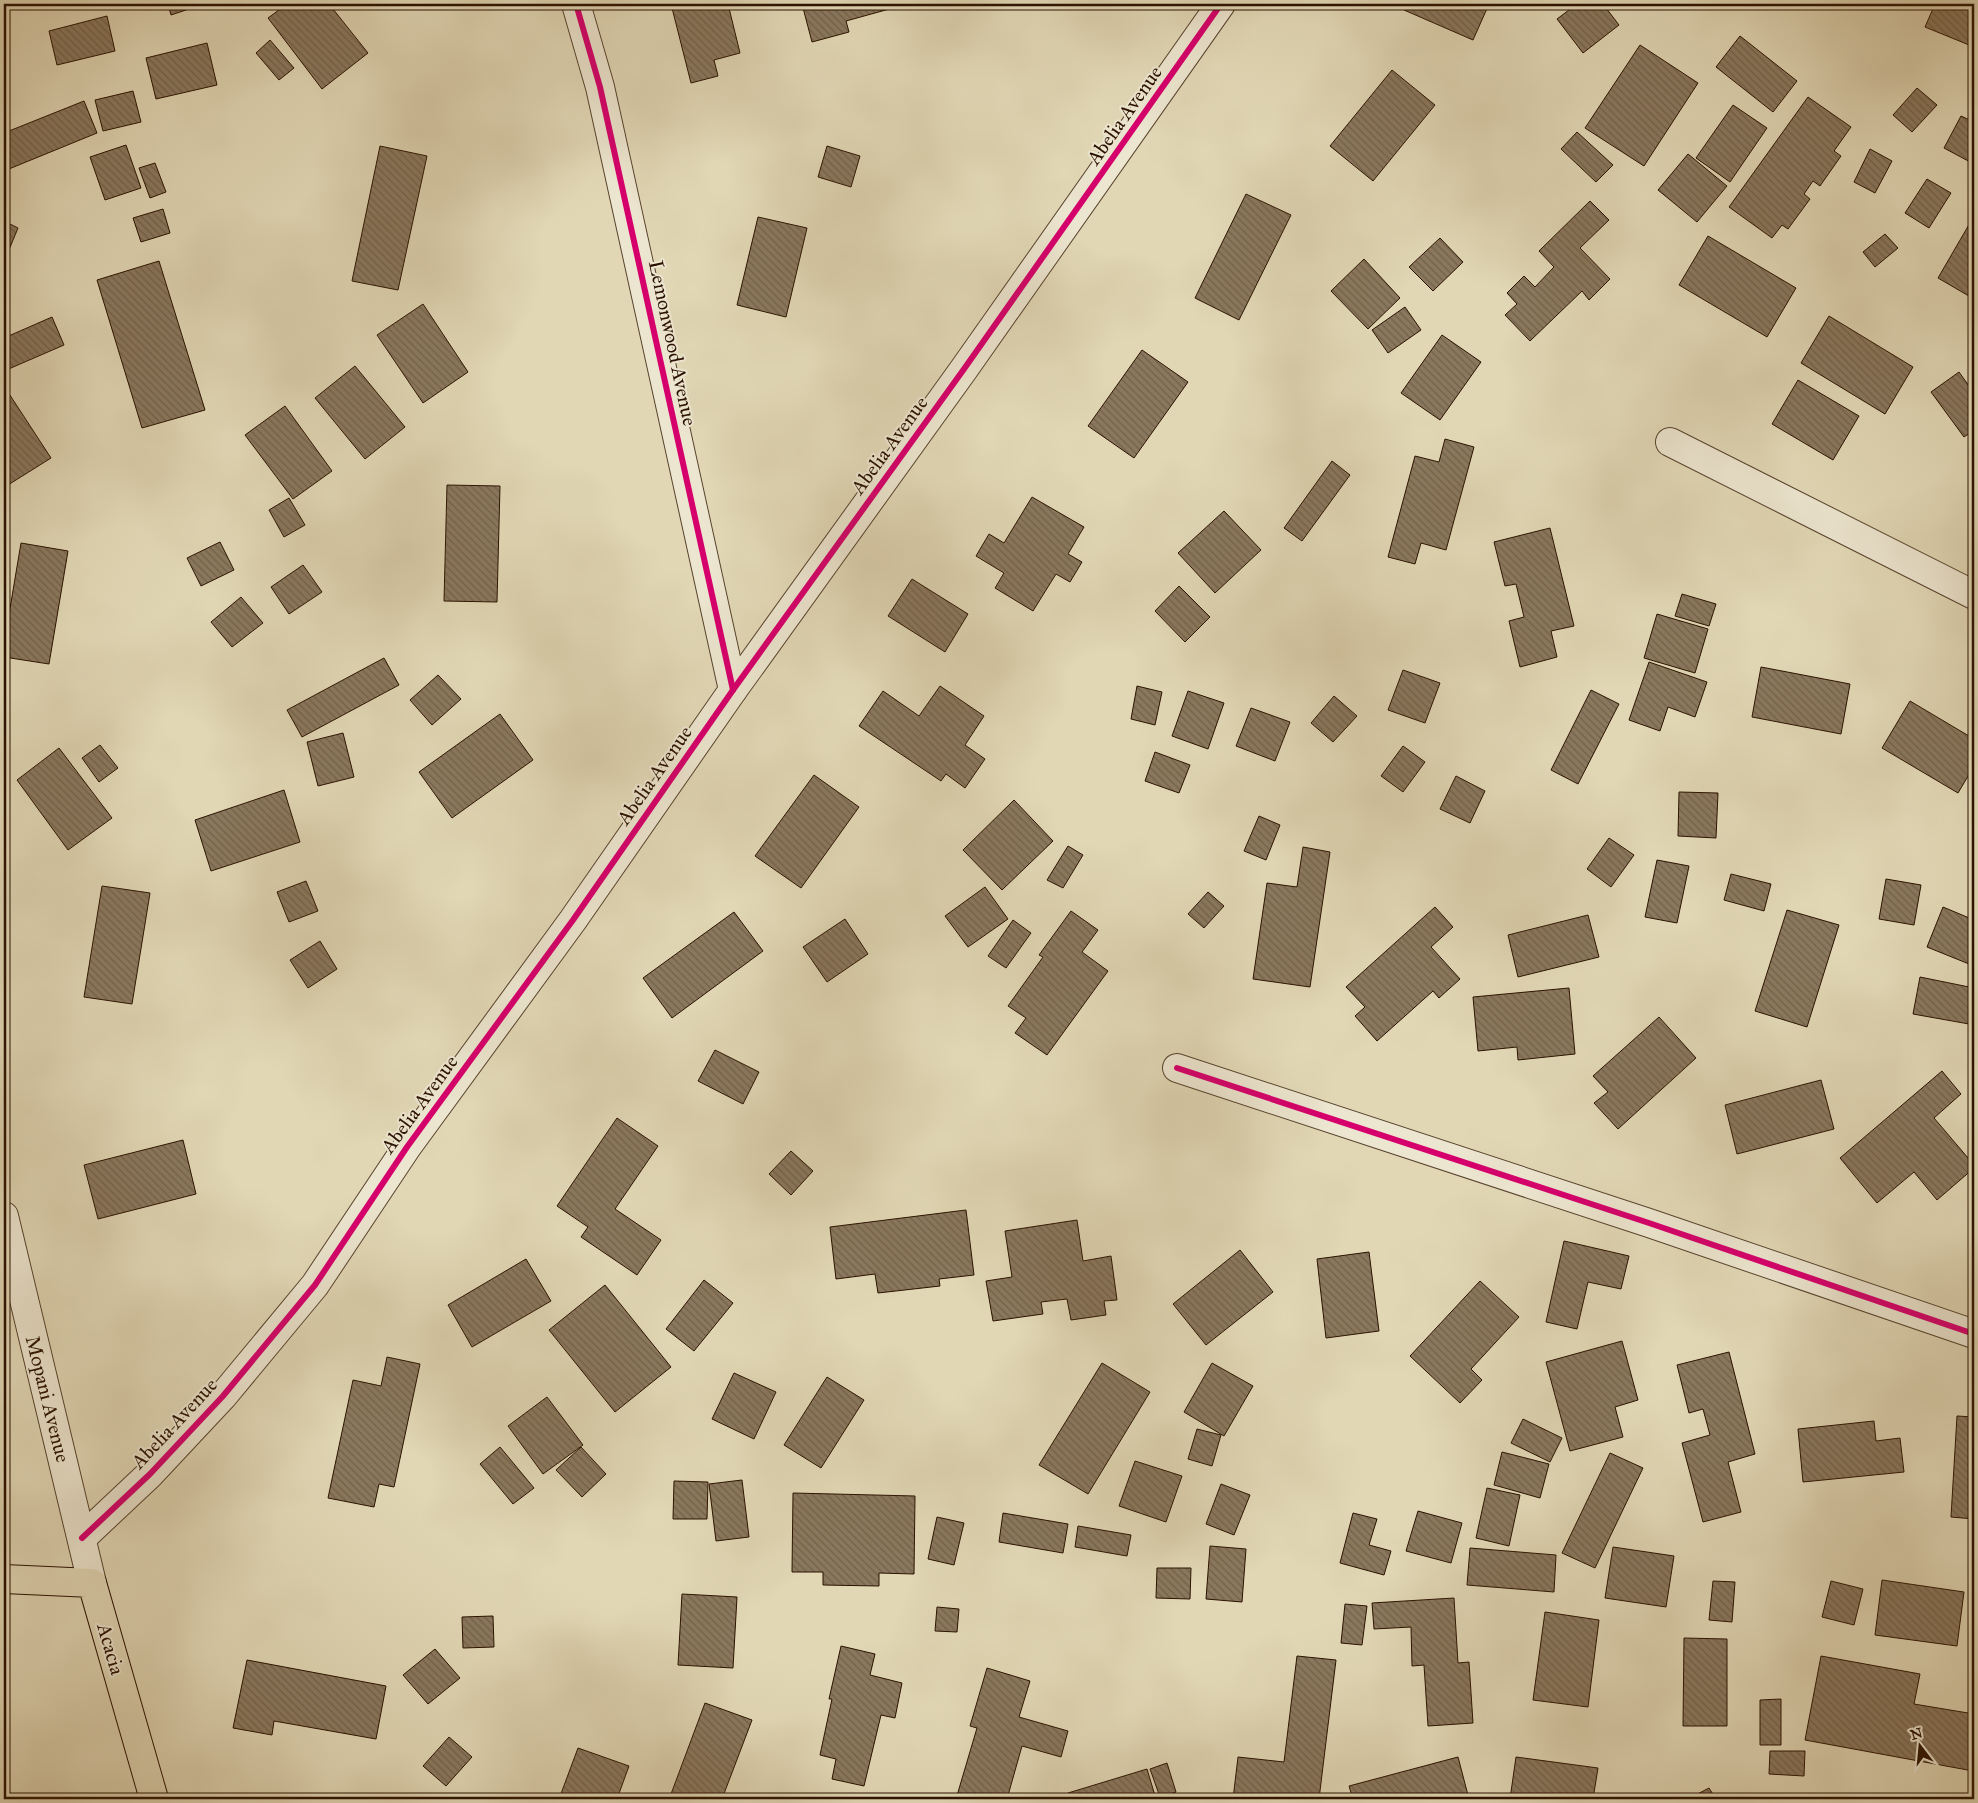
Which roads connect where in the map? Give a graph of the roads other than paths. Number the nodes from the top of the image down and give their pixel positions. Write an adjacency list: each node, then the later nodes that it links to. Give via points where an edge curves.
1 (576, 4): 5 (street, Lemonwood Avenue, via 600,87)
2 (1221, 4): 5 (street, Abelia Avenue)
3 (1670, 442): 4 (street)
4 (1974, 595)
5 (733, 690): 9 (street, Abelia Avenue, via 573,920 407,1148 315,1286 223,1396 150,1474)
6 (1177, 1068): 8 (street)
7 (4, 1216): 9 (street, Mopani Avenue)
8 (1974, 1334)
9 (82, 1538): 11 (street, Mopani Avenue)
10 (4, 1579): 11 (main road)
11 (92, 1583): 12 (main road, Acacia)
12 (154, 1799)

